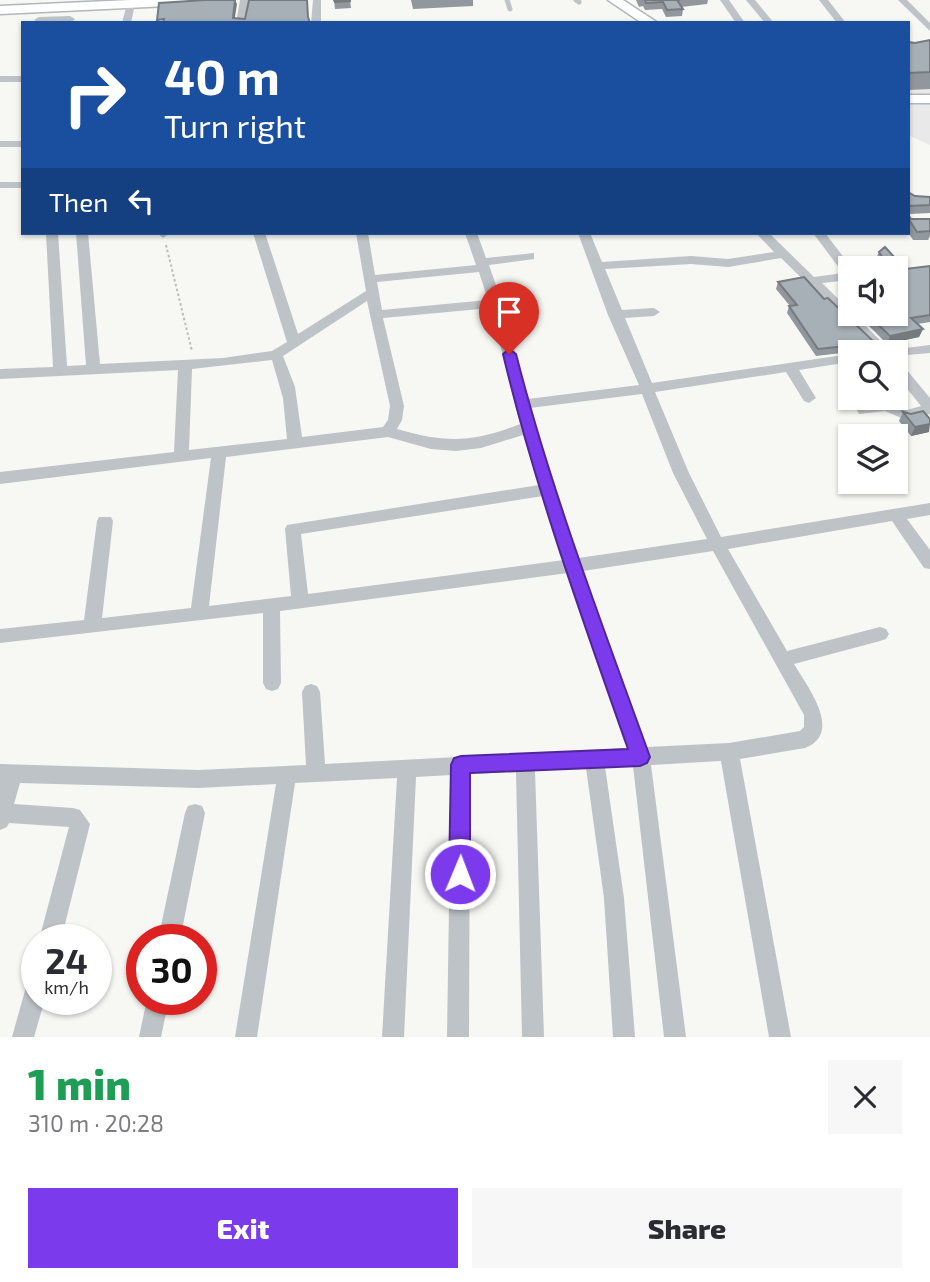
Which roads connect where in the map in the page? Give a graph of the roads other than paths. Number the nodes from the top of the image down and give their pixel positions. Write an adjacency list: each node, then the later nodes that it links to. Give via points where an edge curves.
1 (211, 0): 10 (street)
2 (244, 0): 17 (street)
3 (317, 0): 18 (street)
4 (507, 0): 12 (lane)
5 (614, 0): 19 (street)
6 (724, 0): 20 (street)
7 (750, 0): 21 (street)
8 (823, 0): 22 (street)
9 (902, 0): 23 (street)
10 (122, 3): 14 (street); 16 (street)
11 (25, 4): 13 (street); 14 (street)
12 (510, 9)
13 (0, 10)
14 (40, 17): 15 (street)
15 (70, 19)
16 (126, 21)
17 (241, 21)
18 (316, 21)
19 (649, 21)
20 (740, 21)
21 (768, 21)
22 (840, 21)
23 (930, 28)
24 (0, 79): 25 (street)
25 (21, 79)
26 (910, 99): 27 (street)
27 (929, 100)
28 (0, 144): 29 (street)
29 (21, 144)
30 (0, 185): 31 (street)
31 (21, 185)
32 (52, 235): 61 (street)
33 (82, 235): 60 (street)
34 (259, 235): 53 (street)
35 (362, 235): 47 (street)
36 (472, 235): 43 (street)
37 (585, 235): 44 (street)
38 (764, 235): 40 (street)
39 (820, 235): 42 (street)
40 (783, 254): 44 (street, via 728,263 691,260); 46 (street)
41 (530, 256): 43 (street)
42 (838, 259)
43 (484, 265): 47 (street); 48 (street)
44 (597, 266): 51 (street)
45 (838, 277): 46 (street)
46 (811, 281): 52 (street)
47 (372, 285): 50 (street); 53 (street)
48 (496, 303): 50 (street); 66 (street)
49 (654, 313): 51 (street)
50 (376, 315): 70 (street, via 397,406 396,420)
51 (615, 315): 64 (street)
52 (872, 340)
53 (294, 342): 56 (street)
54 (930, 349): 55 (street)
55 (908, 351)
56 (276, 355): 58 (street); 71 (street, via 293,402)
57 (838, 360): 59 (street)
58 (190, 365): 60 (street); 73 (street)
59 (790, 367): 64 (street); 65 (street)
60 (93, 368): 61 (street)
61 (60, 370): 62 (street)
62 (0, 374)
63 (908, 381): 67 (street)
64 (646, 389): 66 (street); 79 (street)
65 (809, 398)
66 (523, 404): 69 (street)
67 (930, 409): 68 (street, via 906,415)
68 (895, 410)
69 (528, 427): 70 (street, via 492,441 452,445); 75 (street)
70 (388, 432): 71 (street)
71 (295, 444): 72 (street)
72 (219, 452): 73 (street); 84 (street)
73 (181, 455): 74 (street)
74 (0, 478)
75 (549, 489): 81 (street); 82 (street, via 293,529)
76 (930, 509): 77 (street)
77 (896, 515): 79 (street); 80 (street)
78 (105, 522): 85 (street)
79 (717, 544): 81 (street); 88 (street)
80 (930, 563)
81 (573, 566): 82 (street); 92 (street)
82 (300, 602): 83 (street)
83 (272, 605): 84 (street); 89 (street)
84 (199, 615): 85 (street)
85 (92, 626): 87 (street)
86 (880, 634): 88 (street)
87 (0, 636)
88 (783, 660): 91 (street, via 813,714 814,729 805,738)
89 (272, 683)
90 (311, 692): 97 (street)
91 (729, 752): 92 (street); 114 (street)
92 (640, 757): 93 (street); 113 (street)
93 (594, 759): 94 (street); 112 (street, via 614,898)
94 (525, 762): 95 (street); 111 (street)
95 (461, 765): 96 (street); 110 (street)
96 (407, 767): 97 (street); 109 (street)
97 (316, 771): 98 (street)
98 (287, 772): 99 (street, via 199,779); 108 (street)
99 (6, 774): 101 (street)
100 (195, 813): 103 (street)
101 (1, 816): 102 (street, via 73,817 80,824)
102 (54, 924)
103 (172, 924)
104 (29, 1015): 106 (street)
105 (155, 1015): 107 (street)
106 (23, 1037)
107 (150, 1037)
108 (246, 1037)
109 (393, 1037)
110 (458, 1037)
111 (533, 1037)
112 (624, 1037)
113 (675, 1037)
114 (780, 1037)

